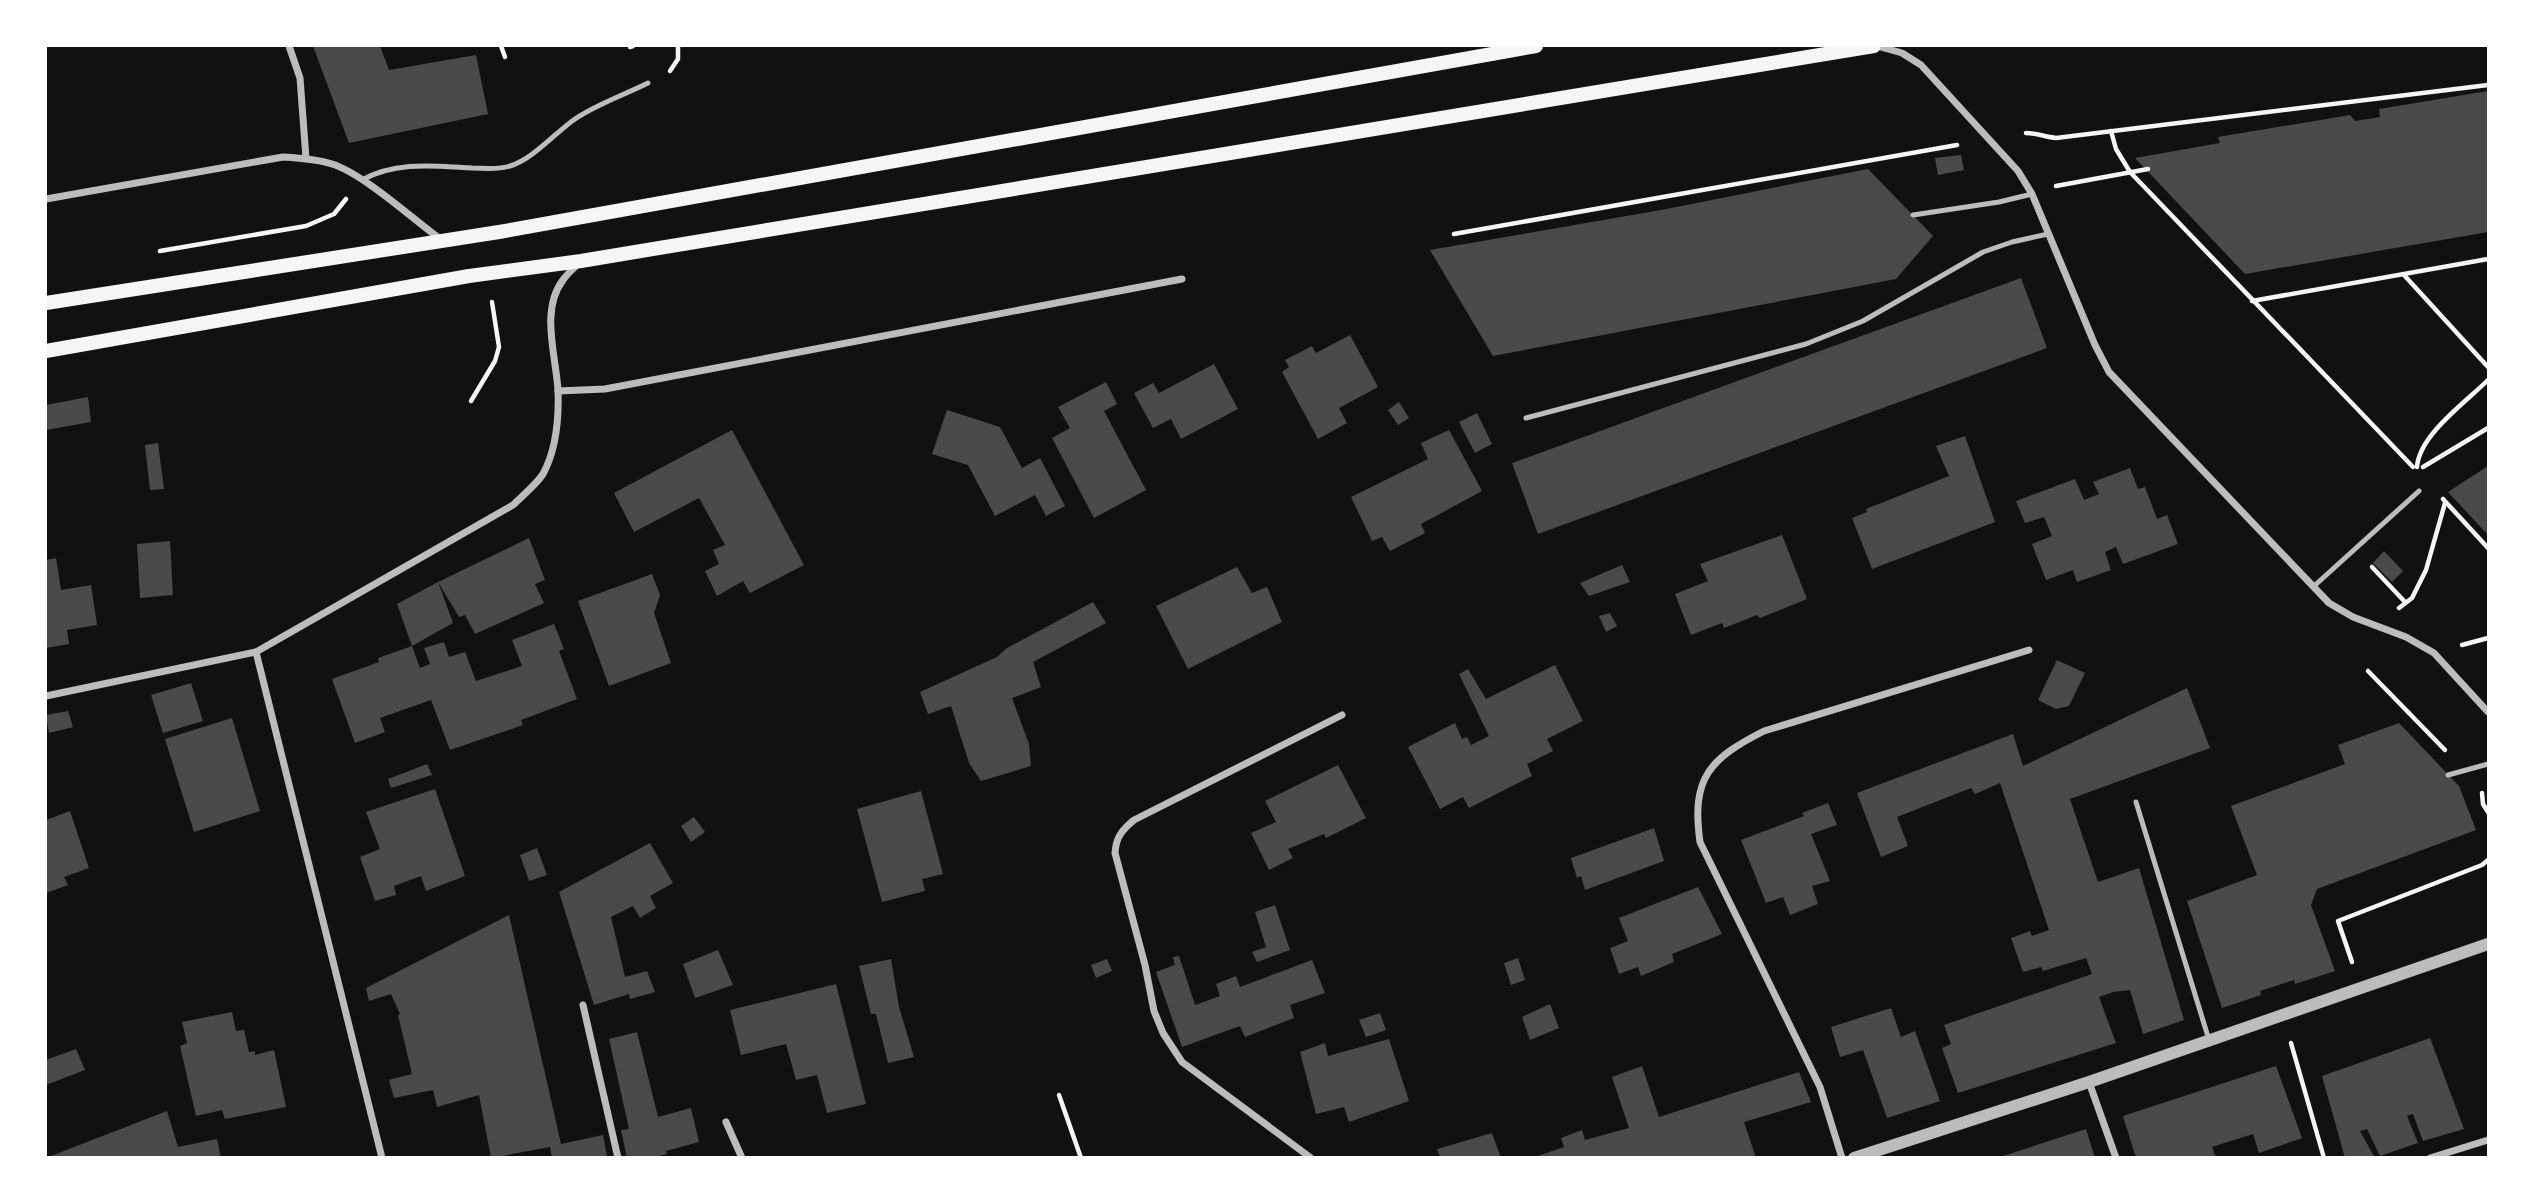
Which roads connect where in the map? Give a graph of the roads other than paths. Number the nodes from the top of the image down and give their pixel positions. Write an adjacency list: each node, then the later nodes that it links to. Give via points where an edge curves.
1 (289, 46): 5 (street, via 300,78)
2 (1536, 46): 11 (main road)
3 (1875, 46): 7 (street, via 1902,53 1921,65 2018,171); 12 (main road)
4 (648, 83): 6 (lane, via 577,118 510,166 394,167)
5 (306, 158): 6 (street, via 334,164); 8 (street, via 283,157)
6 (362, 180): 11 (street)
7 (2032, 194): 9 (lane); 10 (street)
8 (46, 199)
9 (1913, 215)
10 (2048, 234): 17 (lane, via 1983,252 1863,321 1806,344); 19 (street, via 2109,372)
11 (443, 242): 14 (main road)
12 (582, 261): 15 (main road, via 469,276); 16 (street, via 562,281 554,300 551,319)
13 (1182, 279): 16 (street, via 605,389)
14 (46, 303)
15 (46, 351)
16 (558, 391): 21 (street, via 558,417 542,476 513,505)
17 (1526, 418)
18 (2419, 491): 19 (lane)
19 (2313, 587): 23 (street, via 2353,617 2434,653)
20 (2029, 650): 38 (street, via 1765,731 1722,757 1698,793 1700,842 1820,1087)
21 (256, 652): 22 (street); 34 (street)
22 (46, 696)
23 (2488, 712)
24 (1342, 715): 37 (street, via 1134,820 1116,840 1115,853 1163,1033 1182,1062)
25 (2488, 764): 26 (lane)
26 (2448, 775)
27 (2136, 802): 30 (lane)
28 (2488, 944): 30 (street)
29 (583, 1005): 35 (street)
30 (2209, 1041): 31 (street)
31 (2089, 1082): 39 (street); 40 (street)
32 (726, 1122): 36 (street)
33 (2488, 1140): 41 (street)
34 (382, 1157)
35 (618, 1157)
36 (742, 1157)
37 (1311, 1157)
38 (1842, 1157)
39 (1854, 1157)
40 (2116, 1157)
41 (2430, 1157)

